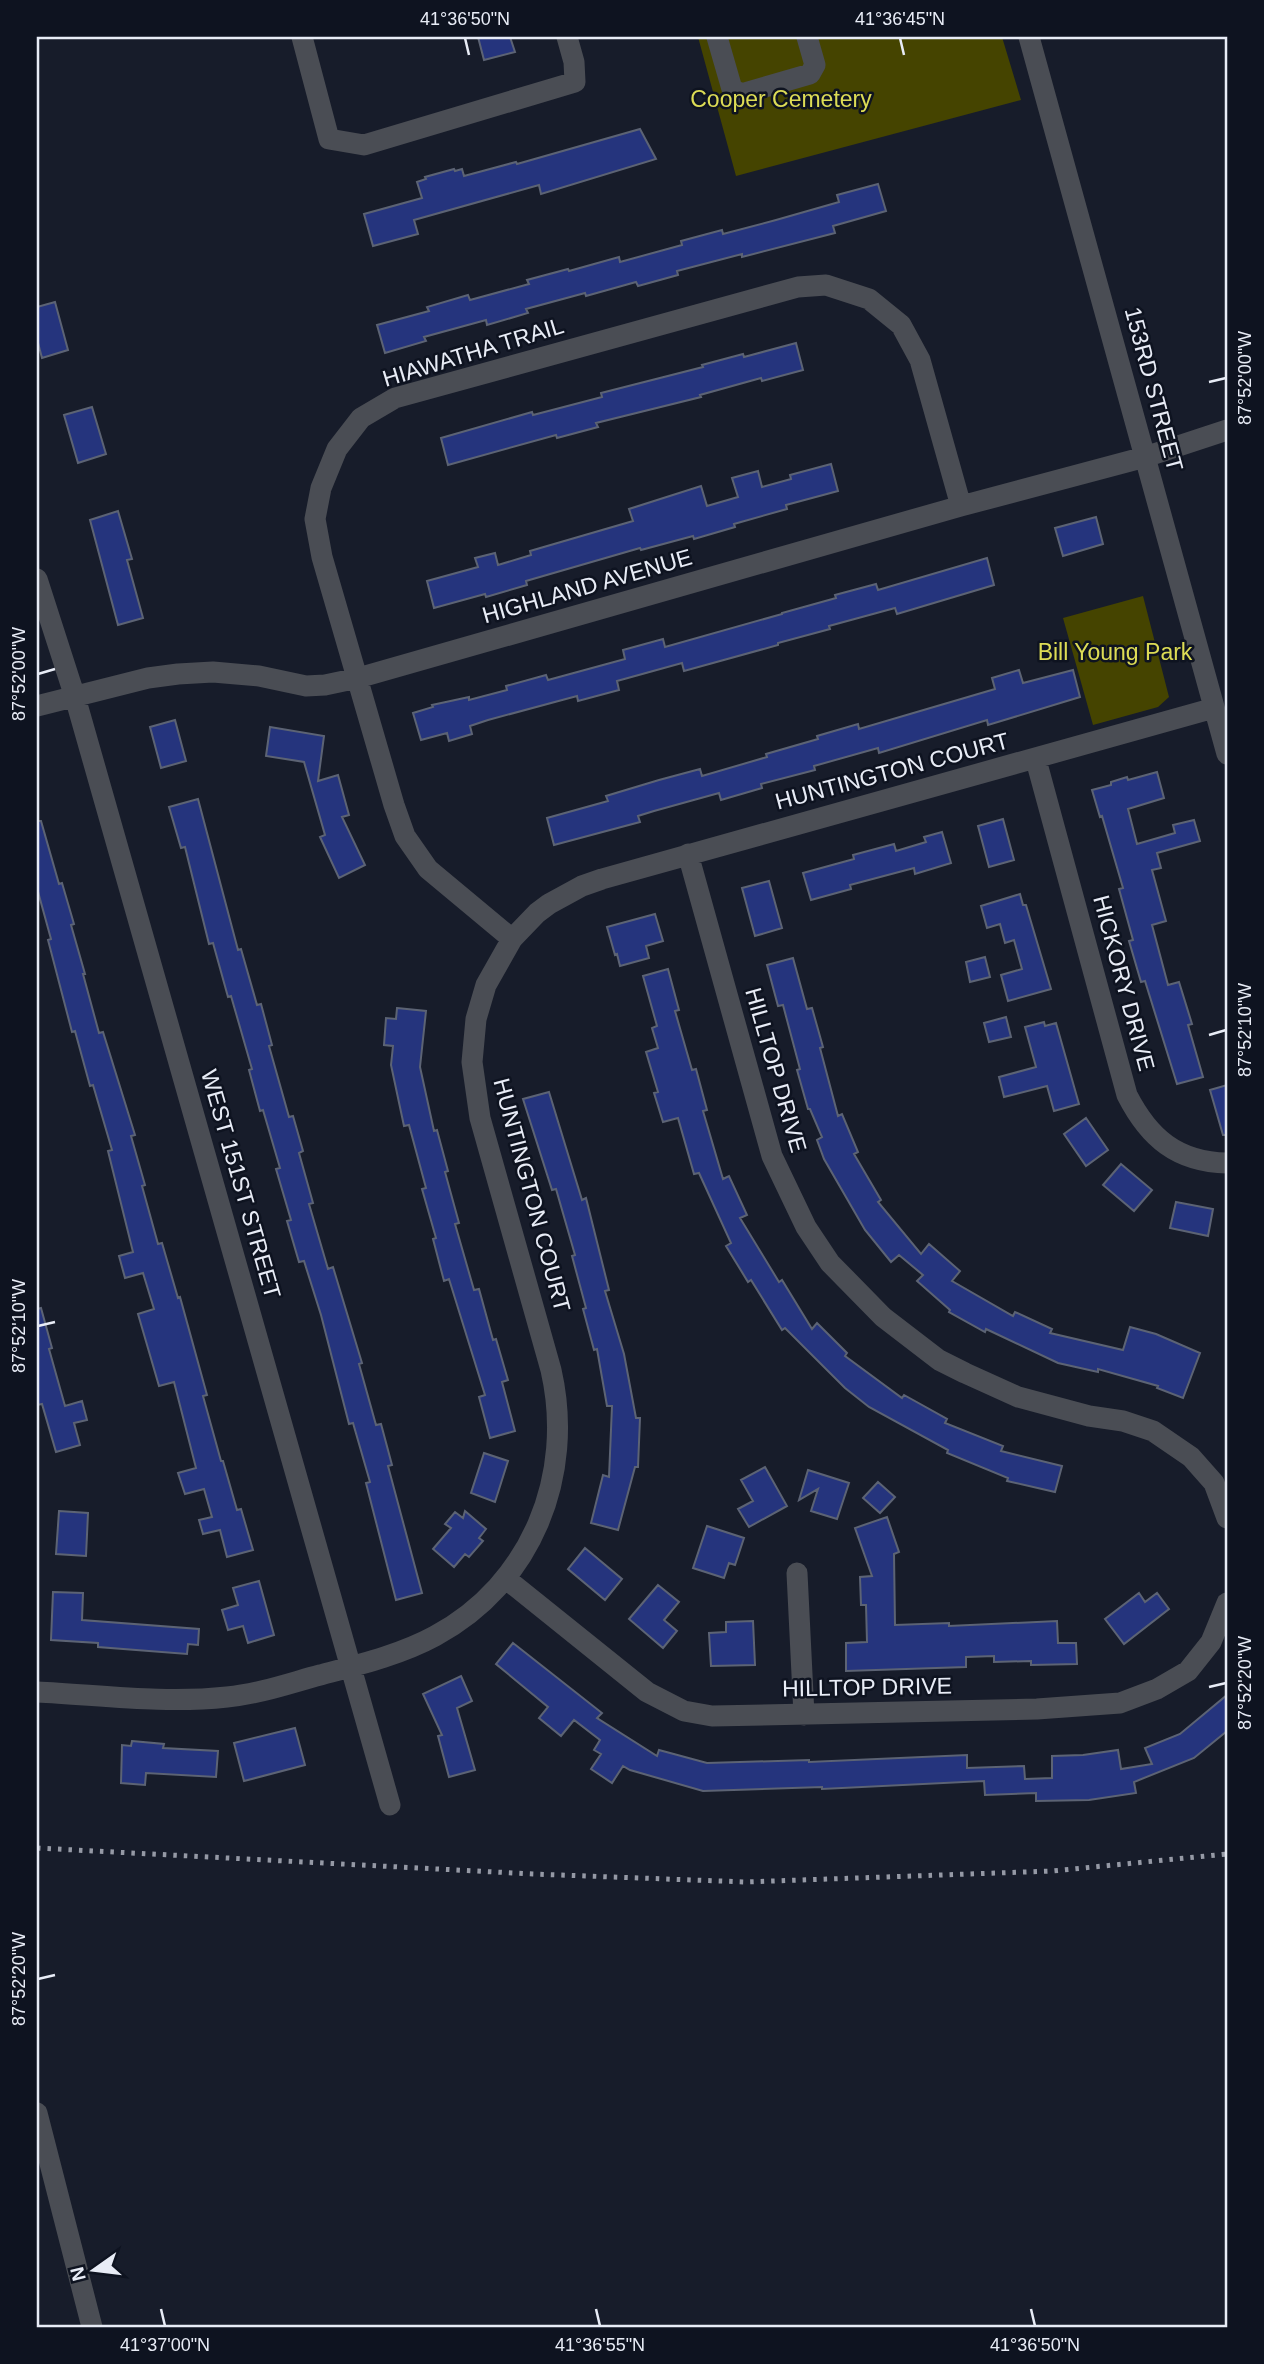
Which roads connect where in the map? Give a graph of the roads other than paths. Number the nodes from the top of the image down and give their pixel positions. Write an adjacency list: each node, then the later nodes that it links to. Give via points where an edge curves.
1 (302, 37): 2 (street, via 329,139 364,145 575,82)
2 (567, 37)
3 (717, 37): 4 (street, via 732,89 741,94 810,74 815,65)
4 (807, 37)
5 (1030, 37): 7 (street, 153RD STREET)
6 (1227, 430): 7 (street, HIGHLAND AVENUE)
7 (1145, 457): 8 (street, HIGHLAND AVENUE); 13 (street, 153RD STREET)
8 (961, 506): 10 (street, HIGHLAND AVENUE); 10 (street, HIAWATHA TRAIL, via 919,360 901,325 869,299 826,285 798,287 395,398 361,418 337,449 321,488 315,519)
9 (37, 579): 11 (street, WEST 151ST STREET)
10 (358, 678): 11 (street, HIGHLAND AVENUE, via 306,686 259,676 178,674); 17 (street, HIAWATHA TRAIL, via 405,836 428,869)
11 (75, 697): 12 (street, HIGHLAND AVENUE); 23 (street, WEST 151ST STREET)
12 (37, 706)
13 (1214, 708): 14 (street, 153RD STREET); 15 (street, HUNTINGTON COURT)
14 (1227, 754)
15 (1036, 760): 16 (street, HUNTINGTON COURT); 18 (street, HICKORY DRIVE, via 1127,1095 1163,1144 1196,1160)
16 (688, 853): 17 (street, HUNTINGTON COURT, via 582,886 543,909); 19 (street, HILLTOP DRIVE, via 772,1156 806,1227 830,1263 883,1317 939,1360 1018,1397 1153,1431 1191,1458 1213,1483)
17 (512, 939): 21 (street, HUNTINGTON COURT, via 486,985 471,1062 480,1118 553,1378 558,1446 547,1503 524,1552)
18 (1227, 1163)
19 (1227, 1518)
20 (797, 1573): 25 (street)
21 (505, 1578): 23 (street, HUNTINGTON COURT, via 469,1613 435,1636); 25 (street, HILLTOP DRIVE, via 647,1692 676,1707 712,1716)
22 (1227, 1603): 25 (street, HILLTOP DRIVE, via 1211,1642 1188,1671 1120,1703)
23 (351, 1667): 24 (street, HUNTINGTON COURT, via 261,1691 202,1699); 26 (street, WEST 151ST STREET)
24 (37, 1692)
25 (804, 1715)
26 (390, 1805)
27 (37, 2113): 28 (street)
28 (92, 2327)

